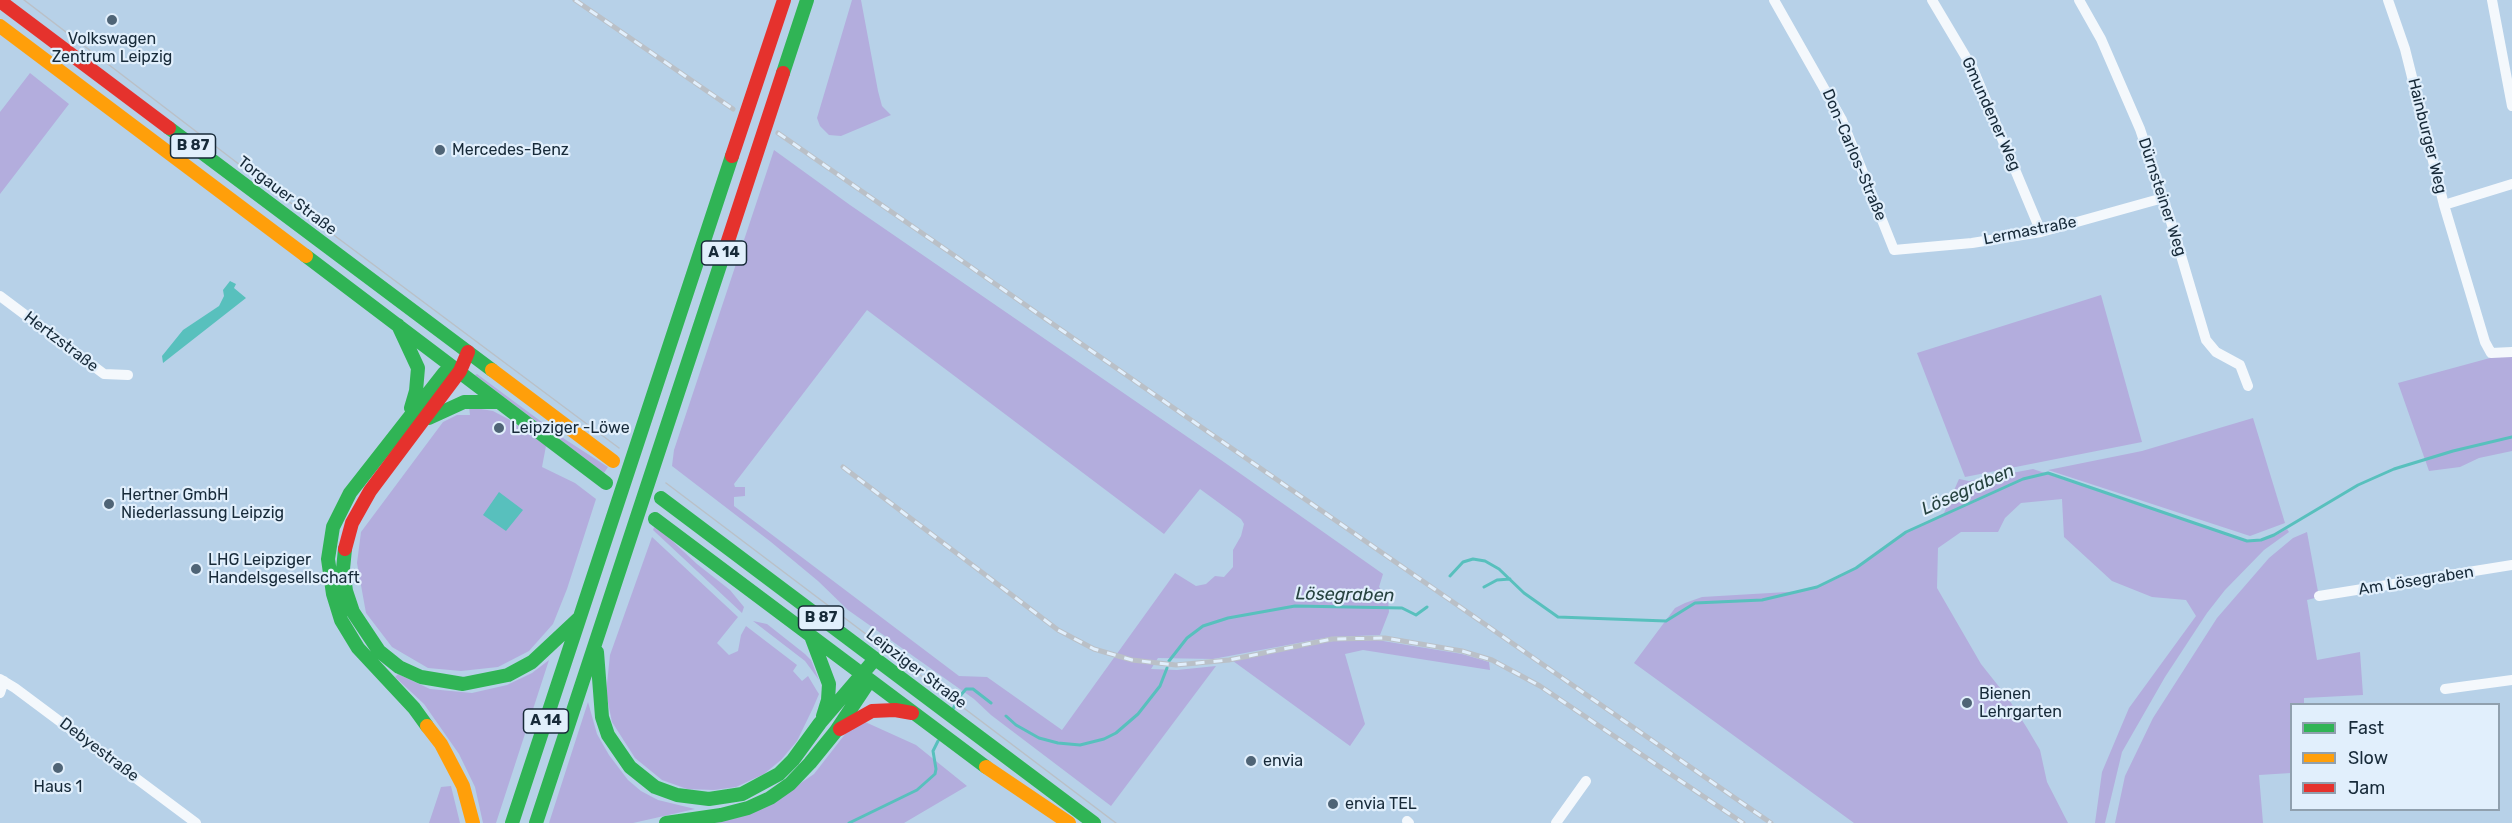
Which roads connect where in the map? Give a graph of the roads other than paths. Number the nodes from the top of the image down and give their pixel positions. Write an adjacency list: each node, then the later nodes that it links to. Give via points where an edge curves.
1 (784, 0): 31 (main road, A 14)
2 (807, 0): 33 (main road, A 14)
3 (1774, 0): 15 (street, Don-Carlos-Straße, via 1842,120)
4 (1932, 0): 14 (street, Gmundener Weg, via 1973,69)
5 (2079, 0): 12 (street, Dürnsteiner Weg, via 2136,119)
6 (2388, 0): 13 (street, Hainburger Weg, via 2406,49)
7 (2492, 0): 10 (street)
8 (0, 1): 18 (main road, Torgauer Straße / B 87)
9 (0, 26): 17 (main road, B 87)
10 (2512, 106)
11 (2512, 184): 13 (street, Hainburger Weg)
12 (2163, 198): 14 (street, Lermastraße); 22 (street, Dürnsteiner Weg, via 2206,340 2216,352 2240,365)
13 (2444, 205): 19 (street, via 2485,342 2492,353)
14 (2041, 232): 15 (street, Lermastraße)
15 (1894, 250)
16 (0, 296): 21 (street, Hertzstraße, via 104,374)
17 (398, 325): 20 (main road, B 87); 24 (main road, via 418,368)
18 (468, 352): 20 (main road); 25 (main road, Torgauer Straße / B 87)
19 (2512, 352)
20 (455, 368): 23 (main road, B 87); 24 (main road)
21 (128, 375)
22 (2248, 386)
23 (499, 402): 24 (main road, via 459,403); 26 (main road, B 87)
24 (416, 419): 31 (main road, via 360,506 345,549 343,569 353,612 379,651 399,667 420,676 476,683 508,675 532,662); 45 (main road, via 350,493 333,527 328,559 341,620 358,648 414,708 441,744 463,786)
25 (613, 461)
26 (606, 483)
27 (661, 498): 34 (main road, Leipziger Straße / B 87)
28 (655, 519): 32 (main road, B 87)
29 (2512, 565): 30 (street, Am Lösegraben, via 2347,596)
30 (2319, 596)
31 (580, 618): 46 (main road, A 14)
32 (810, 636): 35 (main road, B 87); 41 (main road, via 829,684)
33 (597, 637): 41 (main road, via 599,700 608,735 642,778 677,795 727,797 762,785 793,760); 47 (main road, A 14)
34 (878, 661): 35 (main road); 50 (main road, Leipziger Straße / B 87)
35 (865, 677): 40 (main road, B 87); 41 (main road); 42 (main road)
36 (2, 680): 39 (street); 44 (street, Debyestraße)
37 (2512, 680): 38 (street)
38 (2445, 689)
39 (0, 693)
40 (912, 713): 42 (main road, via 872,711); 49 (main road, B 87)
41 (820, 723)
42 (836, 731): 48 (main road, via 800,775 770,798 721,815)
43 (1586, 781): 51 (street)
44 (196, 823)
45 (472, 823)
46 (512, 823)
47 (536, 823)
48 (666, 823)
49 (1069, 823)
50 (1094, 823)
51 (1556, 823)

